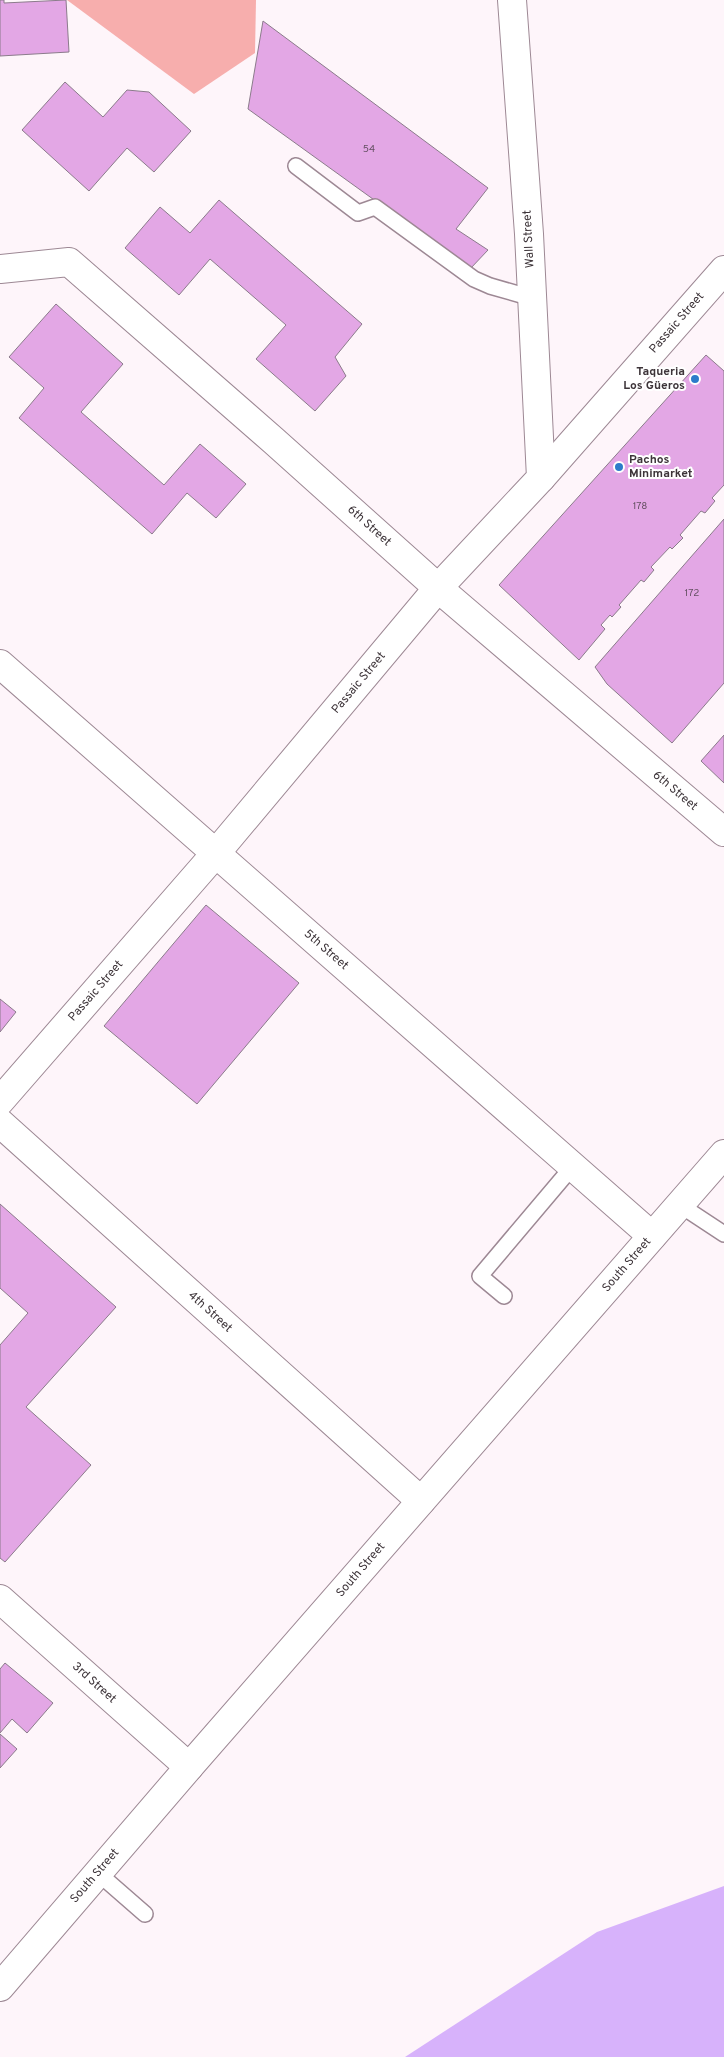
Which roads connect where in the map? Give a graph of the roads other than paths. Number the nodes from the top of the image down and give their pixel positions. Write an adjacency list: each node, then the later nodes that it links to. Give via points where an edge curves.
1 (512, 0): 5 (street, Wall Street)
2 (296, 166): 5 (lane, via 358,213 375,207 474,279)
3 (0, 269): 7 (street, 6th Street, via 69,262)
4 (724, 270): 6 (street, Passaic Street)
5 (532, 298): 6 (street, Wall Street)
6 (541, 478): 7 (street, Passaic Street)
7 (438, 588): 9 (street, 6th Street); 10 (street, Passaic Street)
8 (0, 664): 10 (street, 5th Street)
9 (724, 832)
10 (216, 853): 11 (street, Passaic Street); 14 (street, 5th Street)
11 (0, 1101)
12 (0, 1123): 19 (street, 4th Street)
13 (724, 1154): 15 (street, South Street)
14 (573, 1166): 17 (street, 5th Street); 18 (lane, via 480,1276)
15 (680, 1205): 16 (lane); 17 (street, South Street)
16 (724, 1234)
17 (652, 1236): 19 (street, South Street)
18 (504, 1296)
19 (421, 1502): 21 (street, South Street)
20 (0, 1599): 21 (street, 3rd Street)
21 (189, 1767): 22 (street, South Street)
22 (98, 1873): 23 (lane); 24 (street, South Street)
23 (145, 1914)
24 (0, 1987)

